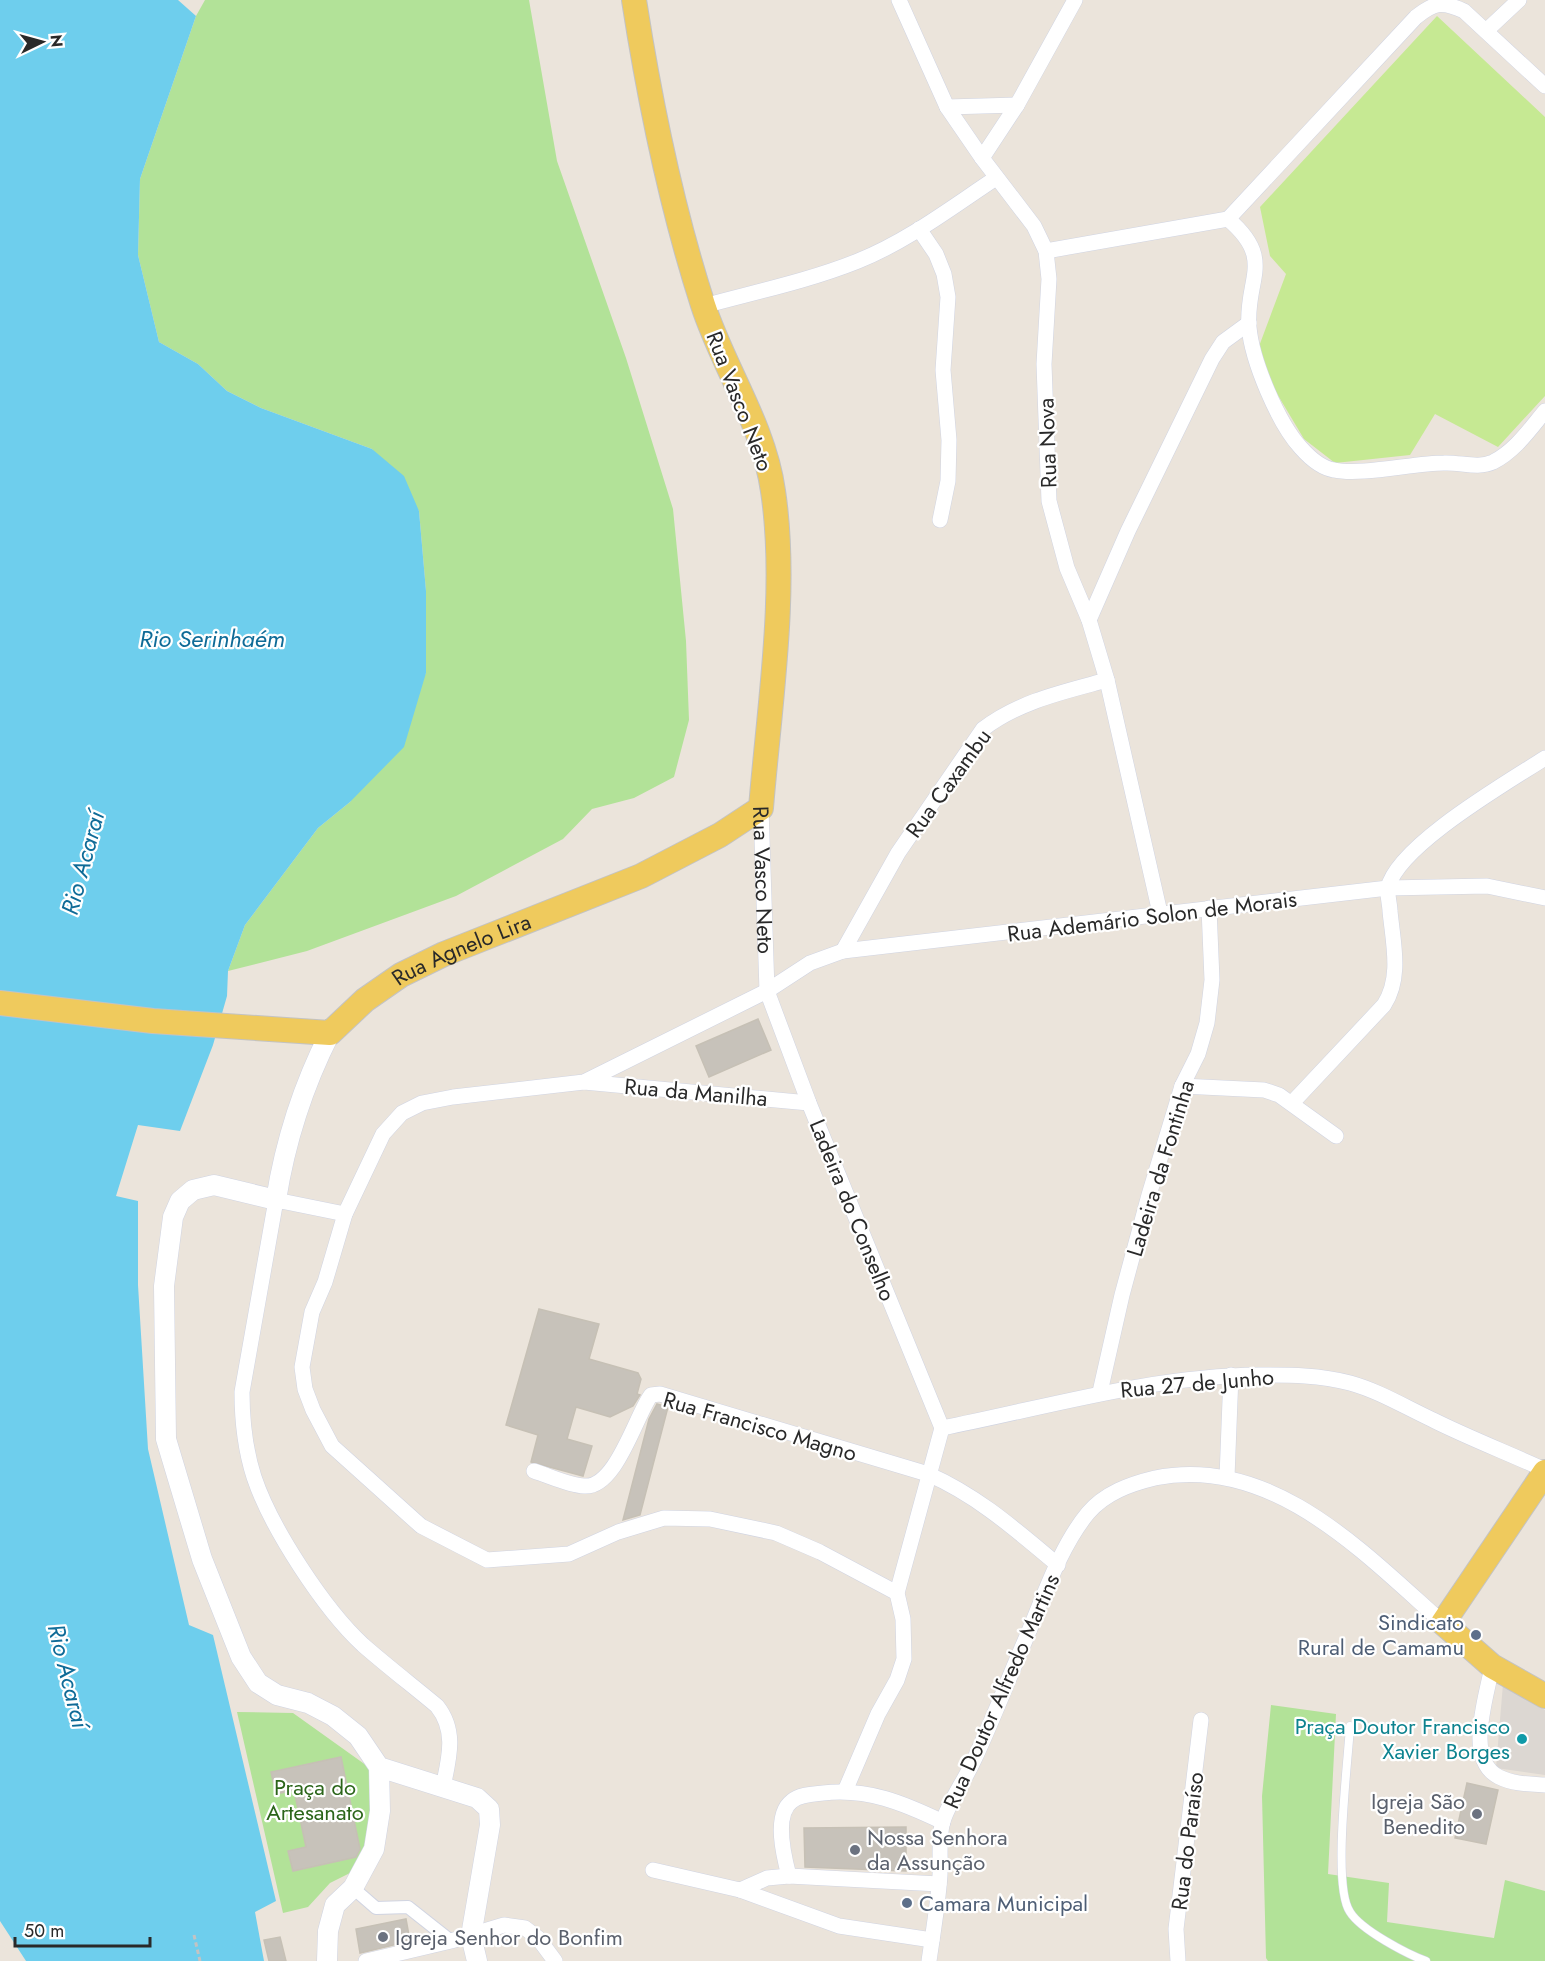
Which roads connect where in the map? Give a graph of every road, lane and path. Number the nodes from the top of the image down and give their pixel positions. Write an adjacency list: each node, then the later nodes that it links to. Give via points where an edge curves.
1 (634, 0): 14 (main road, Rua Vasco Neto, via 648,91)
2 (899, 0): 8 (street, Rua Nova)
3 (1075, 0): 7 (street)
4 (1519, 0): 5 (street)
5 (1487, 30): 6 (street); 11 (street, via 1448,3 1431,5 1416,16)
6 (1545, 86)
7 (1017, 105): 8 (street); 9 (street)
8 (947, 107): 9 (street, Rua Nova)
9 (982, 158): 10 (street, Rua Nova)
10 (996, 178): 12 (street); 13 (street, Rua Nova, via 1034,226)
11 (1228, 219): 13 (street); 15 (street, via 1251,244 1257,264)
12 (919, 229): 14 (street, via 860,261); 17 (street, via 936,254 948,297 944,370 948,481)
13 (1046, 251): 18 (street, Rua Nova, via 1049,279 1044,364 1049,501 1067,568)
14 (704, 306): 21 (main road, Rua Vasco Neto, via 761,446 773,489 778,592)
15 (1249, 324): 16 (street, via 1251,349 1259,373 1299,447 1316,463 1334,470 1445,462 1491,463 1518,443); 18 (street, via 1223,342 1212,358)
16 (1545, 411)
17 (940, 520)
18 (1089, 620): 19 (street, Rua Nova)
19 (1107, 680): 25 (street, Rua Nova); 26 (street, Rua Caxambu, via 1029,702 983,729 898,853)
20 (1545, 758): 22 (street, via 1443,825 1407,857)
21 (761, 808): 27 (street, Rua Vasco Neto); 29 (main road, Rua Agnelo Lira, via 720,836 642,876 444,954 401,975 365,1000)
22 (1388, 888): 23 (street, Rua Ademário Solon de Morais, via 1487,886); 24 (street, Rua Ademário Solon de Morais); 33 (street, via 1395,963 1392,991)
23 (1545, 898)
24 (1209, 908): 25 (street, Rua Ademário Solon de Morais); 31 (street, Ladeira da Fontinha, via 1212,980 1207,1023 1198,1054)
25 (1160, 913): 26 (street, Rua Ademário Solon de Morais)
26 (843, 951): 27 (street, Rua Ademário Solon de Morais, via 810,963)
27 (767, 991): 30 (street, Rua da Manilha); 32 (street, Ladeira do Conselho)
28 (0, 1003): 29 (main road, via 153,1022)
29 (330, 1033): 35 (street, Rua Agnelo Lira, via 313,1066 280,1172)
30 (584, 1082): 32 (street, Rua da Manilha); 36 (street, Rua da Manilha, via 453,1097 422,1103 402,1113 383,1134)
31 (1182, 1086): 33 (street, via 1264,1090); 38 (street, Ladeira da Fontinha, via 1122,1295)
32 (809, 1103): 39 (street, Ladeira do Conselho)
33 (1292, 1103): 34 (street)
34 (1336, 1136)
35 (276, 1200): 36 (street); 51 (street, via 213,1185 193,1190 180,1201 174,1216 164,1286 166,1439 202,1559 241,1657 258,1683 277,1695 308,1703 333,1716 358,1736); 53 (street, via 242,1392 242,1423 254,1479 289,1546 342,1623 446,1717 450,1750)
36 (345, 1214): 45 (street, Rua da Manilha, via 312,1312 302,1367 305,1389 332,1446 421,1526 487,1560 569,1554 618,1532 664,1518 710,1519 776,1533)
37 (1231, 1375): 38 (street, Rua 27 de Junho); 41 (street, Rua 27 de Junho, via 1325,1377 1352,1383); 43 (street)
38 (1101, 1392): 39 (street, Rua 27 de Junho)
39 (942, 1428): 42 (street)
40 (534, 1471): 42 (street, Rua Francisco Magno, via 592,1486 629,1445 651,1395 660,1394)
41 (1545, 1471): 46 (main road)
42 (928, 1474): 44 (street, via 986,1505); 45 (street)
43 (1227, 1477): 44 (street, Rua Doutor Alfredo Martins, via 1171,1475 1122,1488 1102,1499 1088,1514); 46 (street, Rua Doutor Alfredo Martins, via 1264,1487 1330,1528)
44 (1058, 1565): 55 (street, Rua Doutor Alfredo Martins, via 974,1761)
45 (897, 1593): 54 (street, via 903,1619 904,1659)
46 (1443, 1623): 47 (main road)
47 (1492, 1666): 48 (main road); 52 (street, via 1478,1744 1482,1758 1500,1778)
48 (1545, 1696)
49 (1201, 1720): 71 (street, Rua do Paraíso, via 1176,1929)
50 (1350, 1726): 72 (lane, via 1341,1879 1349,1912 1387,1943)
51 (379, 1767): 53 (street); 59 (street, via 380,1811 374,1849)
52 (1545, 1785)
53 (443, 1786): 62 (street, via 484,1802 491,1815)
54 (845, 1791): 55 (street, via 900,1801); 57 (street, via 807,1795 792,1801 784,1812 783,1853)
55 (943, 1822): 58 (street, Rua Doutor Alfredo Martins)
56 (654, 1870): 60 (street)
57 (789, 1876): 58 (street); 60 (street, via 767,1878)
58 (939, 1884): 63 (street, Rua Doutor Alfredo Martins)
59 (353, 1888): 64 (street, via 376,1908 408,1907); 66 (street, via 335,1905 327,1931)
60 (740, 1890): 63 (street, via 839,1926)
61 (194, 1935): 65 (path)
62 (471, 1936): 64 (street); 68 (street); 69 (street, via 504,1925 525,1928)
63 (932, 1940): 70 (street, Rua Doutor Alfredo Martins)
64 (451, 1941): 67 (street)
65 (200, 1961)
66 (327, 1961)
67 (366, 1961)
68 (477, 1961)
69 (555, 1961)
70 (929, 1961)
71 (1178, 1961)
72 (1426, 1961)

